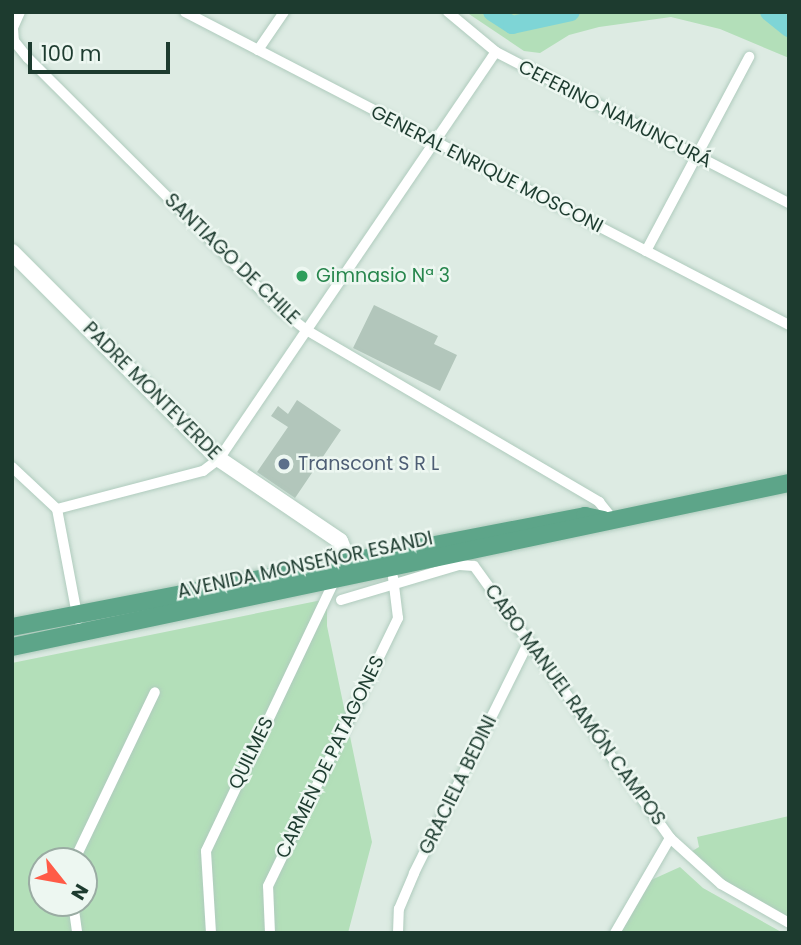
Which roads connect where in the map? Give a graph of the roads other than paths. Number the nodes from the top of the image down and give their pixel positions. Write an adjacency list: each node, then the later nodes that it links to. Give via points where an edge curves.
1 (20, 12): 14 (street, SANTIAGO DE CHILE, via 13,28 14,41 28,58)
2 (185, 12): 5 (street, GENERAL ENRIQUE MOSCONI)
3 (284, 12): 5 (street)
4 (448, 12): 6 (street, CEFERINO NAMUNCURÁ)
5 (258, 50): 8 (street, GENERAL ENRIQUE MOSCONI)
6 (496, 52): 8 (street); 9 (street, CEFERINO NAMUNCURÁ)
7 (749, 57): 9 (street)
8 (436, 145): 11 (street, GENERAL ENRIQUE MOSCONI); 14 (street)
9 (696, 156): 10 (street, CEFERINO NAMUNCURÁ); 11 (street)
10 (789, 204)
11 (646, 251): 13 (street, GENERAL ENRIQUE MOSCONI)
12 (12, 252): 15 (street, PADRE MONTEVERDE)
13 (789, 325)
14 (308, 331): 15 (street, via 290,350); 19 (street, SANTIAGO DE CHILE, via 599,502)
15 (219, 459): 18 (street, via 203,471); 20 (street, PADRE MONTEVERDE, via 340,541)
16 (12, 467): 18 (street)
17 (789, 483): 19 (main road, AVENIDA MONSEÑOR ESANDI)
18 (57, 509): 24 (street)
19 (608, 519): 21 (main road, AVENIDA MONSEÑOR ESANDI, via 585,516)
20 (352, 569): 21 (main road, AVENIDA MONSEÑOR ESANDI); 22 (main road, AVENIDA MONSEÑOR ESANDI); 24 (main road, AVENIDA MONSEÑOR ESANDI)
21 (390, 569): 23 (street, CABO MANUEL RAMÓN CAMPOS); 27 (street, CABO MANUEL RAMÓN CAMPOS, via 471,564); 34 (street, CARMEN DE PATAGONES, via 398,618 268,886)
22 (334, 582): 26 (main road, AVENIDA MONSEÑOR ESANDI); 33 (street, QUILMES, via 206,850)
23 (341, 600)
24 (77, 615): 25 (main road, AVENIDA MONSEÑOR ESANDI); 26 (street)
25 (12, 627)
26 (81, 633): 28 (main road, AVENIDA MONSEÑOR ESANDI)
27 (529, 641): 30 (street, CABO MANUEL RAMÓN CAMPOS); 35 (street, GRACIELA BEDINI, via 414,873 399,909)
28 (12, 647)
29 (155, 692): 31 (street)
30 (670, 838): 32 (street, CABO MANUEL RAMÓN CAMPOS, via 721,884); 36 (street)
31 (81, 847)
32 (789, 923)
33 (211, 933)
34 (270, 933)
35 (398, 933)
36 (615, 933)

